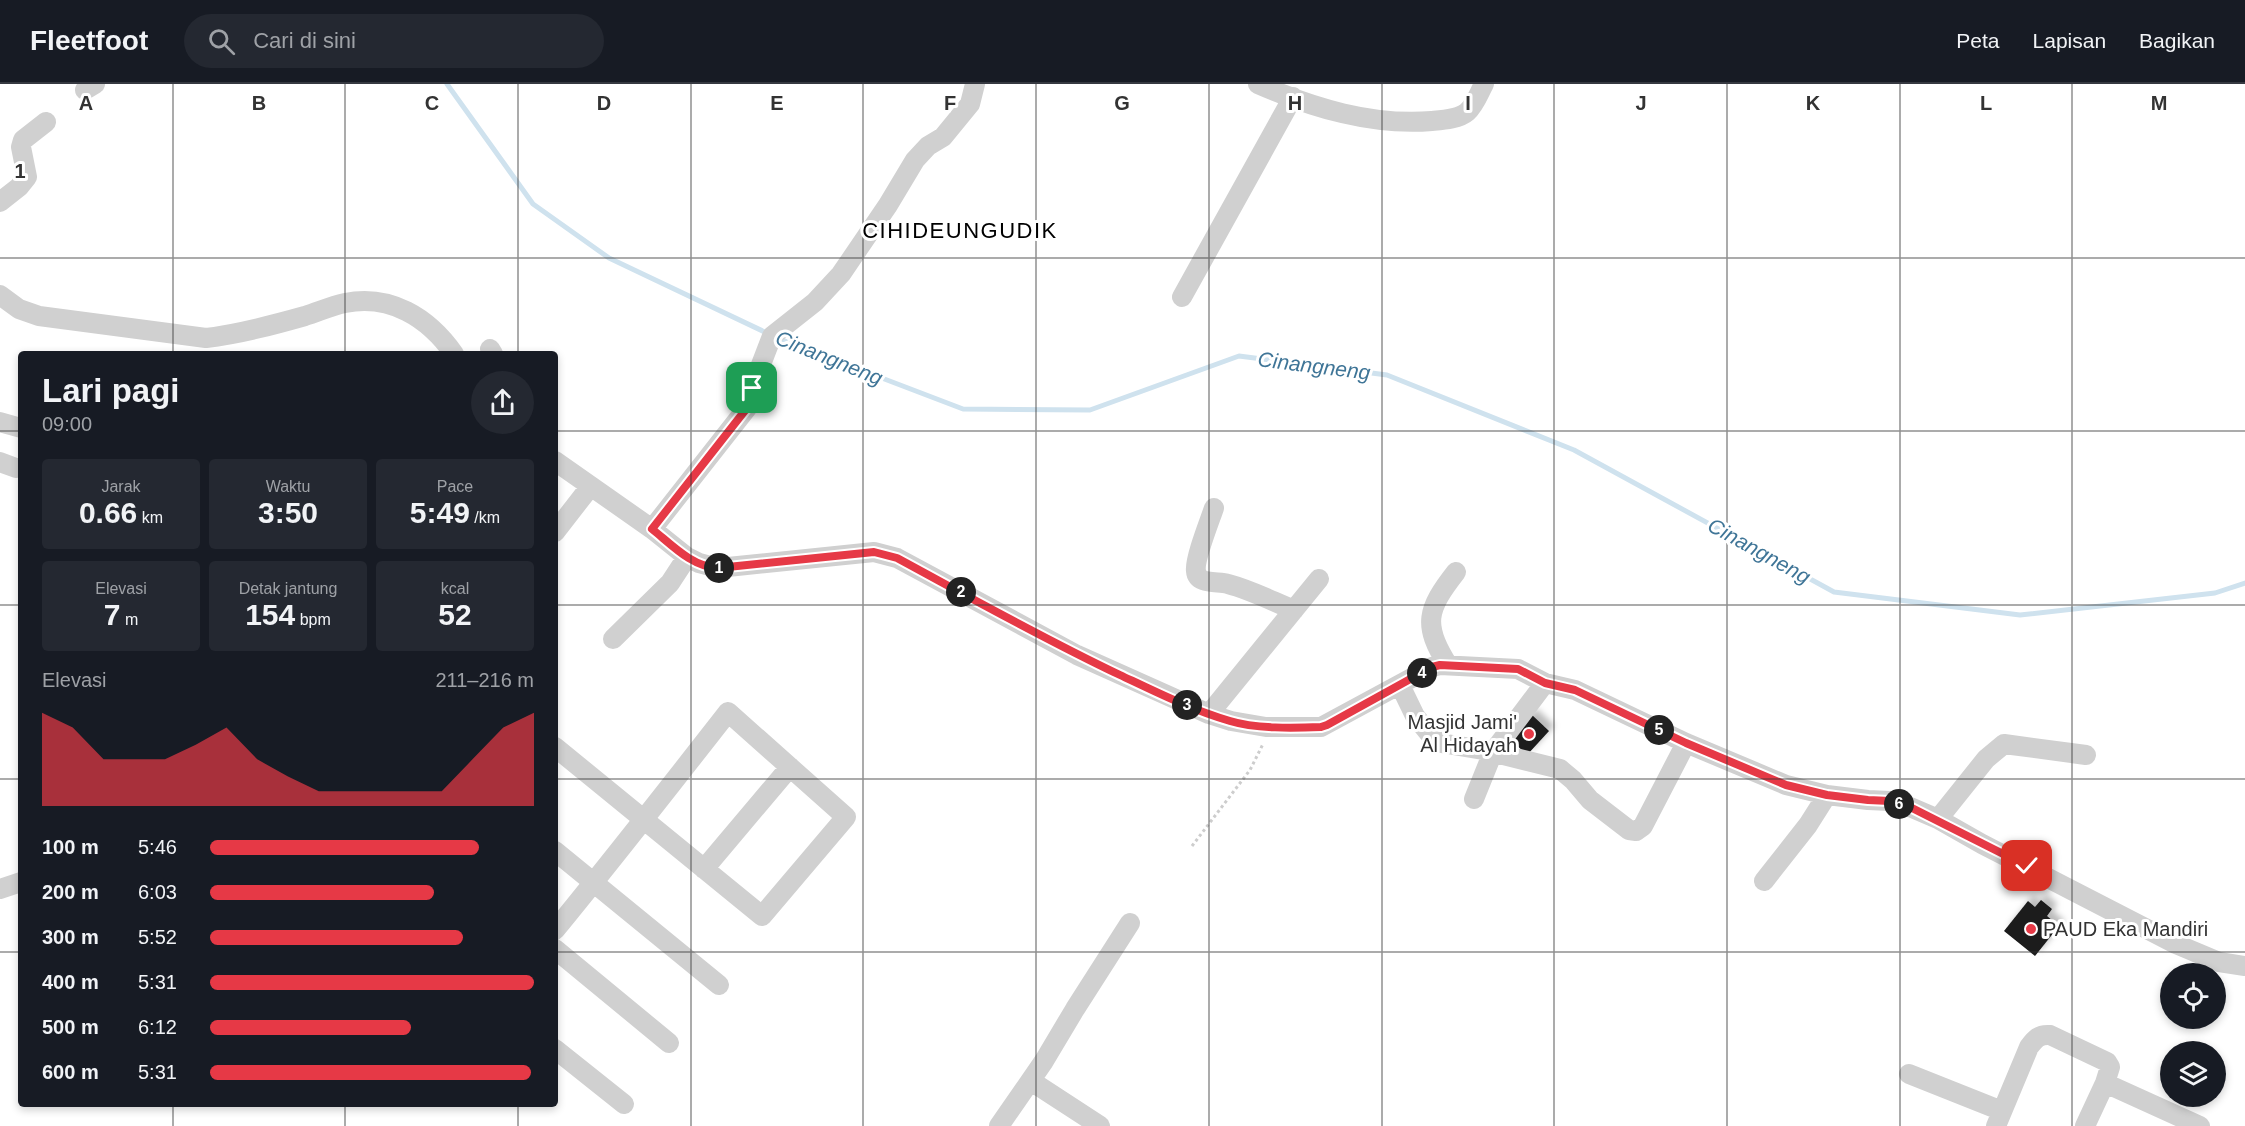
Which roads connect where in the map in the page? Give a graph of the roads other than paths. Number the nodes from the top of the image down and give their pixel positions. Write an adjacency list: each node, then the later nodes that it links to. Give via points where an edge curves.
1 (975, 84): 16 (street, via 970,104 943,137 915,160 841,274 815,302 772,336 747,408)
2 (1258, 84): 4 (street)
3 (1484, 84): 4 (street, via 1473,105 1460,116 1407,123 1370,120)
4 (1293, 97): 8 (street)
5 (46, 122): 6 (street, via 23,140 27,177)
6 (0, 202)
7 (0, 294): 9 (street, via 19,309 39,316 206,338 343,304 384,302 422,320)
8 (1182, 297)
9 (451, 351)
10 (0, 422): 11 (street)
11 (18, 427)
12 (558, 463): 13 (street)
13 (590, 487): 15 (street); 16 (street)
14 (1214, 508): 20 (street, via 1195,571 1198,577 1227,583)
15 (558, 528)
16 (652, 529): 17 (street)
17 (687, 557): 21 (street, via 670,583); 25 (street, via 714,568 874,552 897,558 1077,655)
18 (1456, 572): 22 (street, via 1438,594 1431,624 1436,647)
19 (1319, 579): 20 (street)
20 (1294, 610): 25 (street)
21 (613, 639)
22 (1448, 665): 23 (street, via 1518,669); 24 (street, via 1432,667)
23 (1545, 683): 26 (street, via 1575,690); 28 (street)
24 (1400, 685): 25 (street, via 1321,727 1266,727); 28 (street, via 1415,716 1432,737)
25 (1209, 714)
26 (1686, 743): 28 (street, via 1643,826 1636,831 1629,830 1590,800 1560,769); 31 (street, via 1778,782)
27 (558, 749): 33 (street)
28 (1493, 752): 32 (street)
29 (2086, 755): 34 (street, via 2004,744 1986,759)
30 (790, 767): 33 (street, via 728,712); 36 (street); 36 (street, via 846,817 770,907 762,916)
31 (1827, 795): 34 (street, via 1890,801); 37 (street)
32 (1474, 799)
33 (644, 819): 36 (street); 38 (street)
34 (1938, 819): 44 (street, via 2176,944 2219,962)
35 (558, 853): 38 (street)
36 (704, 868)
37 (1764, 881)
38 (594, 882): 42 (street); 45 (street)
39 (18, 883): 40 (street)
40 (0, 889)
41 (1130, 923): 49 (street)
42 (558, 926)
43 (558, 951): 46 (street)
44 (2245, 966)
45 (719, 985)
46 (669, 1043)
47 (558, 1051): 51 (street)
48 (1909, 1074): 52 (street)
49 (1031, 1081): 54 (street); 55 (street)
50 (2105, 1083): 52 (street, via 2108,1062 2043,1035 2029,1047); 53 (street); 56 (street)
51 (624, 1104)
52 (1999, 1119)
53 (2169, 1120): 57 (street)
54 (999, 1126)
55 (1100, 1126)
56 (2085, 1126)
57 (2200, 1126)

